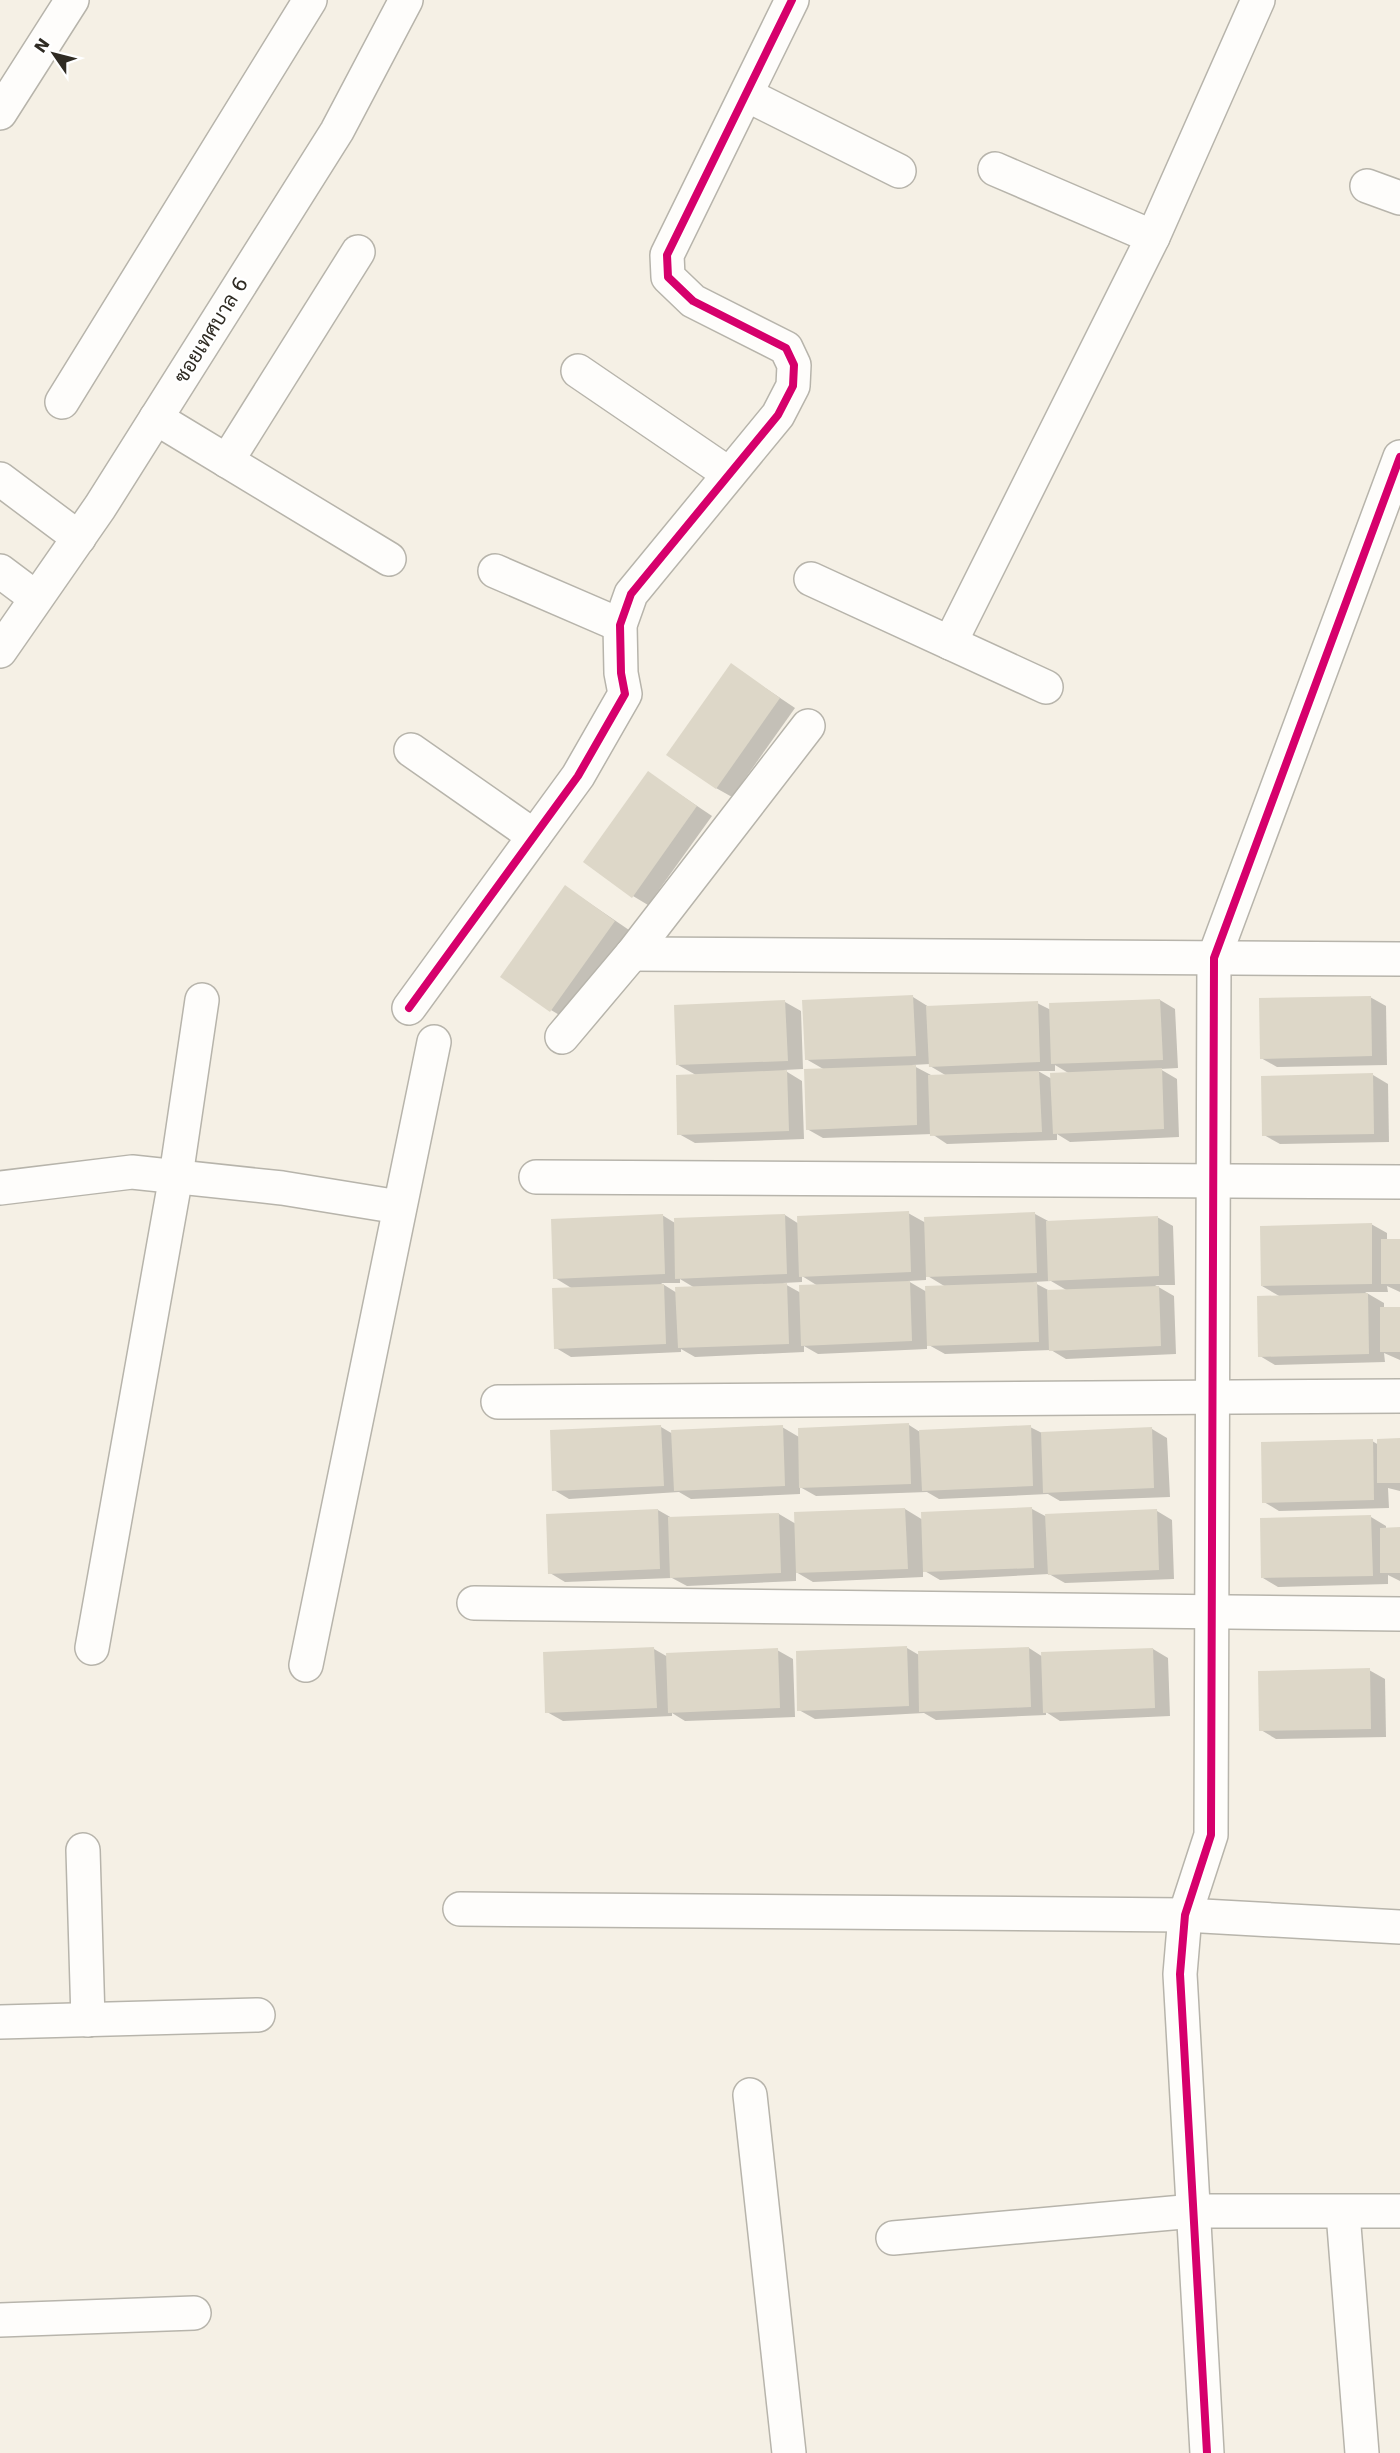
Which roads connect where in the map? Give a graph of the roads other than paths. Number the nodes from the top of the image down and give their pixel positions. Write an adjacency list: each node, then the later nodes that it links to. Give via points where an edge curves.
1 (72, 0): 7 (street)
2 (310, 0): 15 (street)
3 (406, 0): 16 (street, ซอยเทศบาล 6, via 337,131)
4 (792, 0): 6 (street)
5 (1258, 0): 12 (street)
6 (747, 95): 9 (street); 19 (street, via 667,255 668,277 693,302 786,348 794,365 793,386 778,415)
7 (0, 113)
8 (995, 169): 12 (street)
9 (899, 171)
10 (1367, 186): 11 (street)
11 (1400, 198)
12 (1153, 237): 28 (street)
13 (358, 252): 18 (street)
14 (578, 371): 19 (street)
15 (62, 402)
16 (156, 418): 18 (street); 21 (street, ซอยเทศบาล 6)
17 (1400, 457): 35 (street)
18 (227, 461): 22 (street)
19 (729, 474): 27 (street, via 631,594)
20 (0, 479): 21 (street)
21 (79, 538): 26 (street, ซอยเทศบาล 6)
22 (389, 559)
23 (495, 570): 27 (street)
24 (0, 571): 26 (street)
25 (811, 579): 28 (street)
26 (36, 598): 29 (street, ซอยเทศบาล 6)
27 (620, 625): 33 (street, via 624,694 578,776)
28 (950, 643): 30 (street)
29 (0, 651)
30 (1046, 687)
31 (808, 726): 34 (street)
32 (411, 750): 33 (street)
33 (534, 836): 38 (street)
34 (632, 954): 35 (street); 39 (street)
35 (1214, 958): 36 (street); 43 (street)
36 (1400, 959)
37 (202, 1000): 41 (street)
38 (409, 1008)
39 (562, 1037)
40 (434, 1042): 46 (street)
41 (176, 1176): 45 (street, via 132,1172); 46 (street); 53 (street)
42 (536, 1177): 43 (street)
43 (1213, 1180): 44 (street); 47 (street)
44 (1400, 1182)
45 (0, 1188)
46 (399, 1207): 54 (street)
47 (1212, 1395): 48 (street); 49 (street); 51 (street)
48 (1400, 1396)
49 (498, 1402)
50 (474, 1603): 51 (street)
51 (1212, 1612): 52 (street); 57 (street, via 1211,1835)
52 (1400, 1614)
53 (92, 1648)
54 (306, 1665)
55 (83, 1850): 60 (street)
56 (460, 1909): 57 (street)
57 (1185, 1914): 58 (street); 63 (street, via 1180,1974)
58 (1400, 1927)
59 (258, 2015): 60 (street)
60 (88, 2020): 61 (street)
61 (0, 2022)
62 (750, 2096): 69 (street)
63 (1194, 2211): 65 (street); 66 (street); 70 (street)
64 (1400, 2211): 65 (street)
65 (1343, 2213): 71 (street)
66 (893, 2238)
67 (194, 2313): 68 (street)
68 (0, 2320)
69 (789, 2453)
70 (1207, 2453)
71 (1362, 2453)

